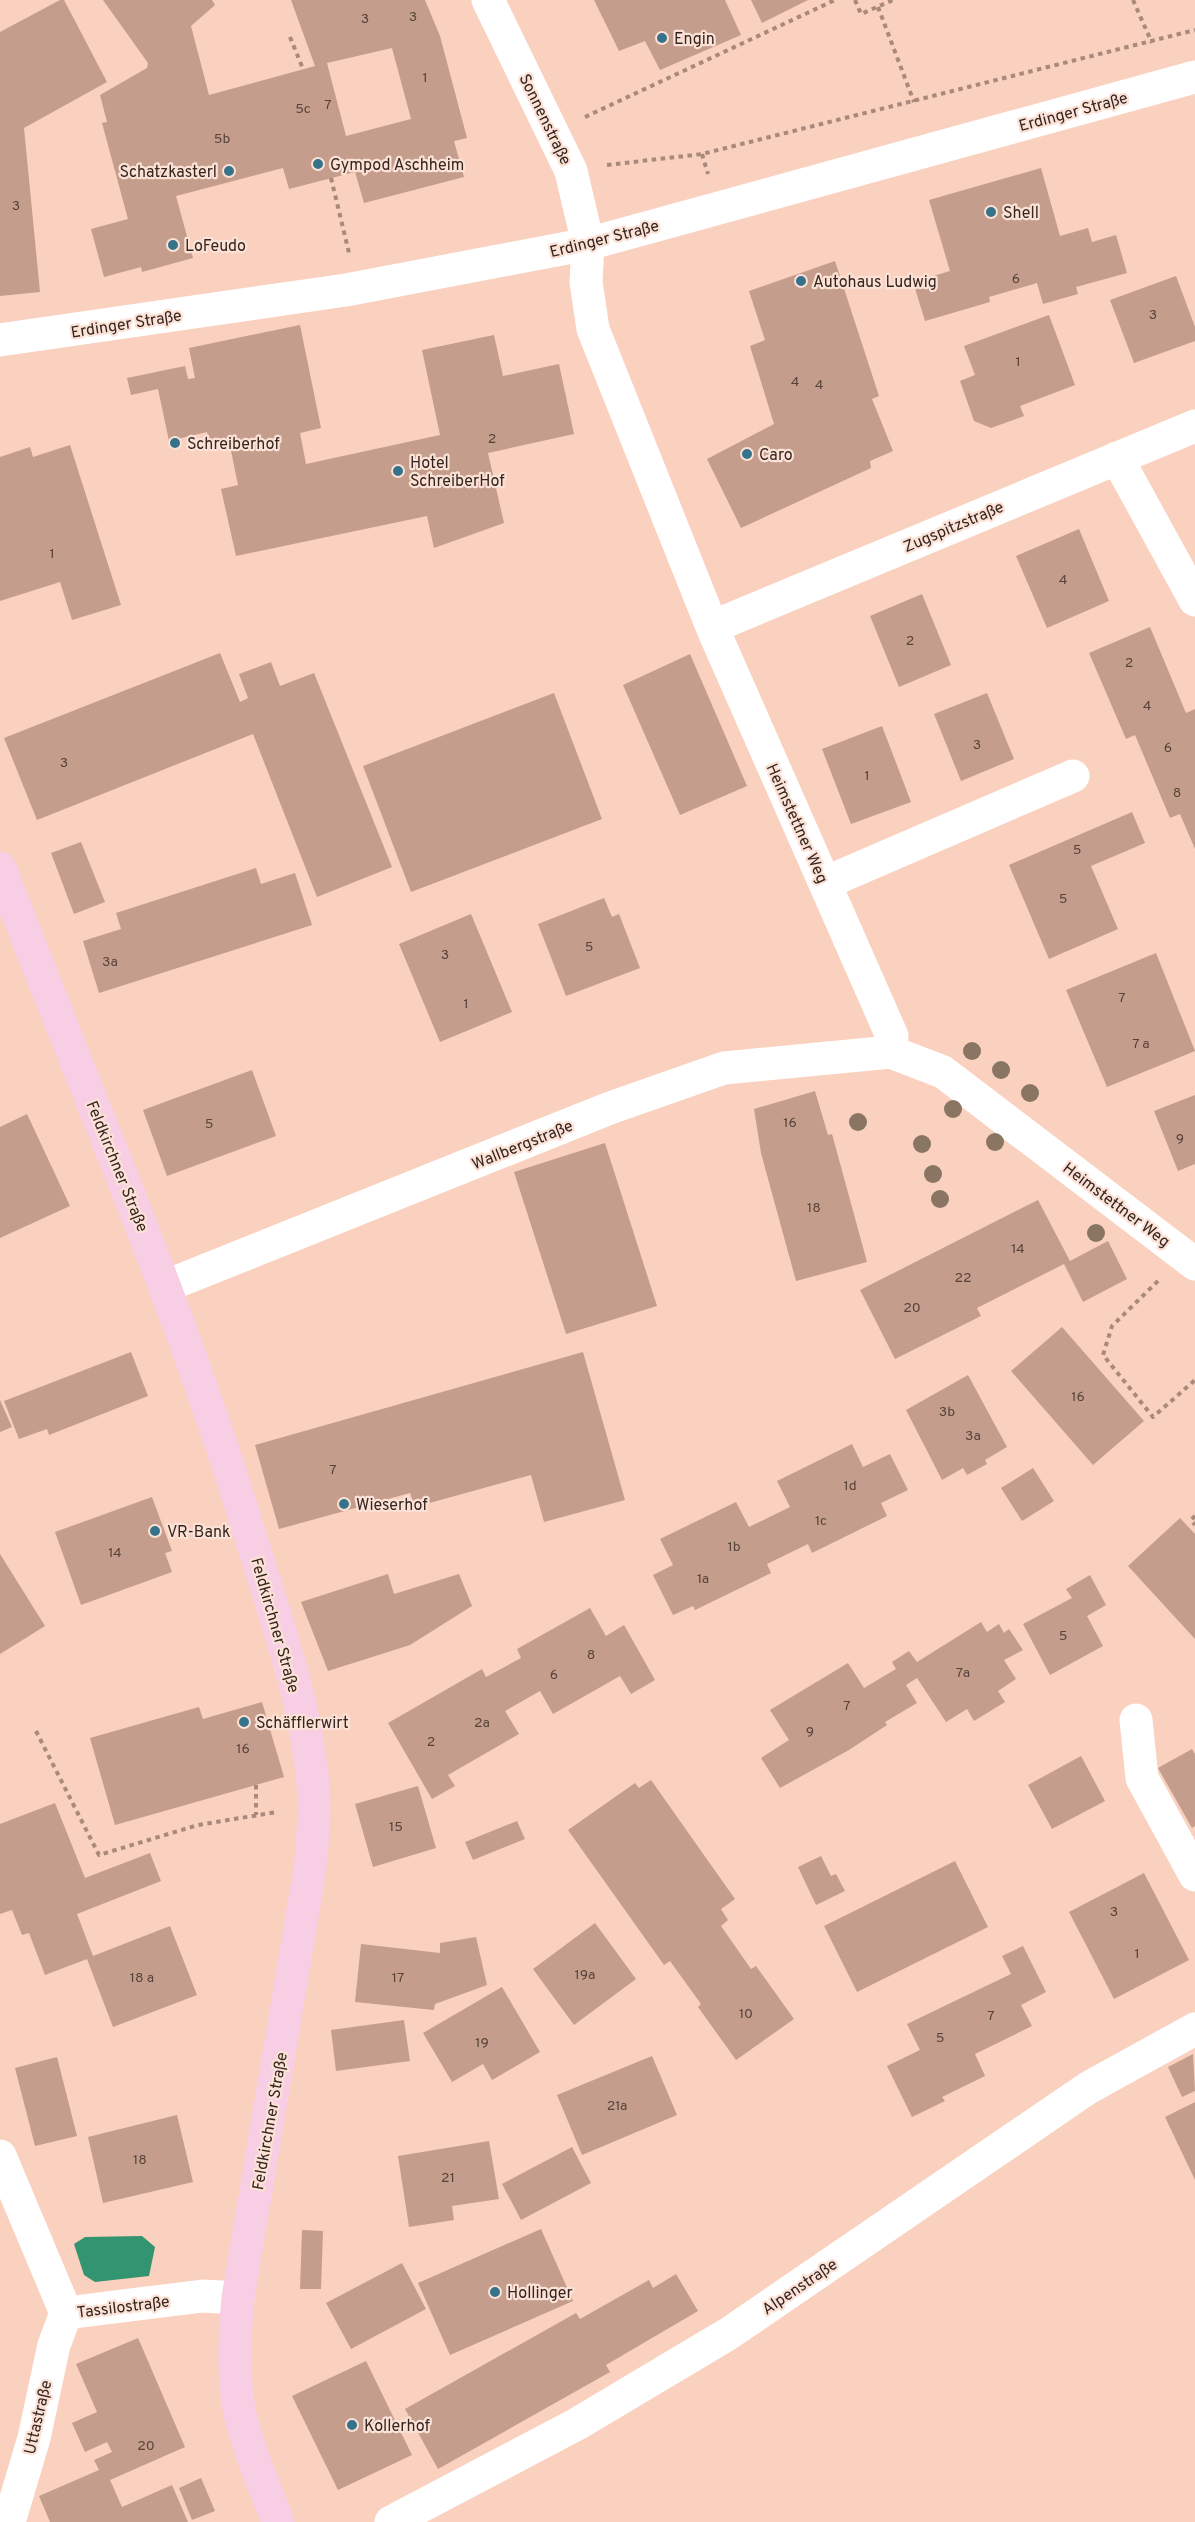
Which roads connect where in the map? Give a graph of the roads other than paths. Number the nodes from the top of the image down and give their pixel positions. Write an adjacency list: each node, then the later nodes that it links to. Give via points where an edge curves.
1 (488, 0): 3 (street, Sonnenstraße, via 571,171)
2 (1195, 77): 3 (street, Erdinger Straße)
3 (588, 244): 4 (street, Erdinger Straße, via 357,288); 8 (street, Heimstettner Weg, via 586,282 593,329)
4 (0, 340)
5 (1195, 426): 6 (street, Zugspitzstraße)
6 (1117, 459): 7 (street); 8 (street, Zugspitzstraße)
7 (1195, 600)
8 (712, 627): 11 (street, Heimstettner Weg)
9 (1073, 776): 11 (street)
10 (0, 868): 14 (main road, Feldkirchner Straße)
11 (825, 883): 12 (street, Heimstettner Weg, via 892,1036)
12 (891, 1052): 13 (street, Heimstettner Weg, via 943,1072); 14 (street, Wallbergstraße, via 724,1068 610,1108)
13 (1190, 1260)
14 (166, 1286): 20 (main road, Feldkirchner Straße, via 257,1558 302,1712 312,1775 310,1869)
15 (1136, 1720): 16 (street, via 1142,1778)
16 (1195, 1875)
17 (1195, 2028): 24 (street, Alpenstraße, via 1088,2088 728,2334 577,2424)
18 (0, 2156): 19 (street, Tassilostraße)
19 (13, 2221): 21 (street, Tassilostraße)
20 (238, 2298): 21 (street, Tassilostraße, via 203,2296); 23 (main road, Feldkirchner Straße, via 234,2350 237,2397 250,2448)
21 (66, 2313): 22 (street, Uttastraße, via 54,2345 34,2438)
22 (9, 2522)
23 (278, 2522)
24 (391, 2522)

